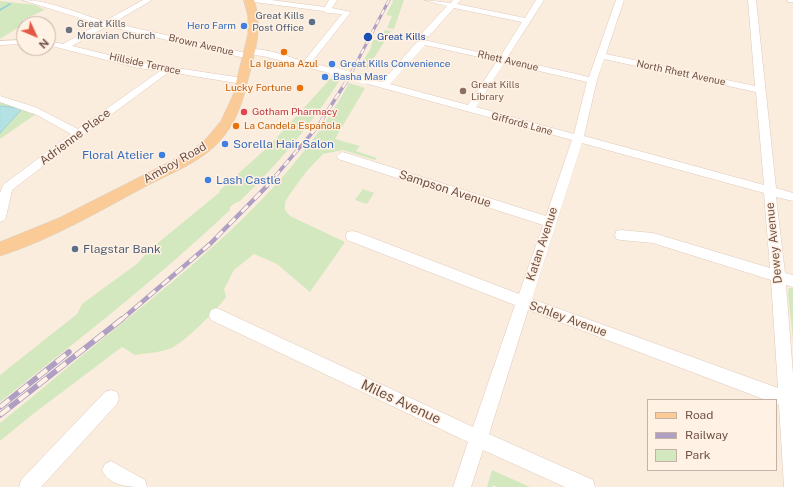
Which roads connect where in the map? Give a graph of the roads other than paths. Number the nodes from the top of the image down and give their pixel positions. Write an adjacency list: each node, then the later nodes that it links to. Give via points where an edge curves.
1 (26, 0): 13 (street, Brown Avenue, via 41,2 76,16)
2 (148, 0): 13 (street)
3 (249, 0): 19 (main road, Amboy Road, via 254,29)
4 (254, 0): 11 (street)
5 (333, 0): 11 (street)
6 (428, 0): 10 (street)
7 (540, 0): 12 (street)
8 (620, 0): 20 (street, Katan Avenue)
9 (752, 0): 27 (street, Dewey Avenue)
10 (455, 3): 12 (street); 14 (street)
11 (327, 11): 22 (street, via 347,12)
12 (527, 21): 21 (street)
13 (106, 23): 18 (street); 19 (street, Brown Avenue)
14 (425, 38): 21 (street, Rhett Avenue); 26 (street)
15 (16, 42): 16 (street)
16 (0, 43)
17 (56, 44): 18 (street, Hillside Terrace)
18 (66, 46): 23 (street, Hillside Terrace)
19 (250, 54): 22 (street, Giffords Lane, via 263,53); 25 (main road, Amboy Road)
20 (602, 56): 24 (street, Katan Avenue); 27 (street, North Rhett Avenue)
21 (502, 59): 24 (street, Rhett Avenue); 29 (street)
22 (306, 64): 26 (street, Giffords Lane, bridge)
23 (167, 70): 25 (street, Hillside Terrace); 30 (street, Adrienne Place)
24 (592, 80): 31 (street, Katan Avenue)
25 (242, 81): 40 (main road, Amboy Road, via 235,106 226,124 210,143 196,154 65,222)
26 (383, 86): 29 (street, Giffords Lane)
27 (760, 90): 34 (street, Dewey Avenue)
28 (0, 99): 30 (street, via 44,113)
29 (470, 110): 31 (street, Giffords Lane)
30 (78, 134): 33 (street, Adrienne Place)
31 (578, 139): 34 (street, Giffords Lane); 37 (street, Katan Avenue)
32 (342, 156): 37 (street, Sampson Avenue)
33 (4, 187): 36 (street, Adrienne Place)
34 (769, 191): 35 (street, Giffords Lane); 41 (street, Dewey Avenue)
35 (793, 197)
36 (0, 217)
37 (549, 222): 43 (street, Katan Avenue)
38 (621, 235): 41 (street, via 653,238)
39 (352, 236): 43 (street, Schley Avenue)
40 (0, 249)
41 (778, 276): 42 (street); 46 (street, Dewey Avenue)
42 (793, 281)
43 (523, 302): 46 (street, Schley Avenue); 47 (street, Katan Avenue)
44 (216, 315): 47 (street, Miles Avenue)
45 (111, 398): 49 (street)
46 (785, 399): 53 (street, Dewey Avenue)
47 (478, 438): 51 (street, Katan Avenue); 52 (street, Miles Avenue)
48 (111, 470): 50 (street)
49 (28, 487)
50 (138, 487)
51 (462, 487)
52 (586, 487)
53 (793, 487)

